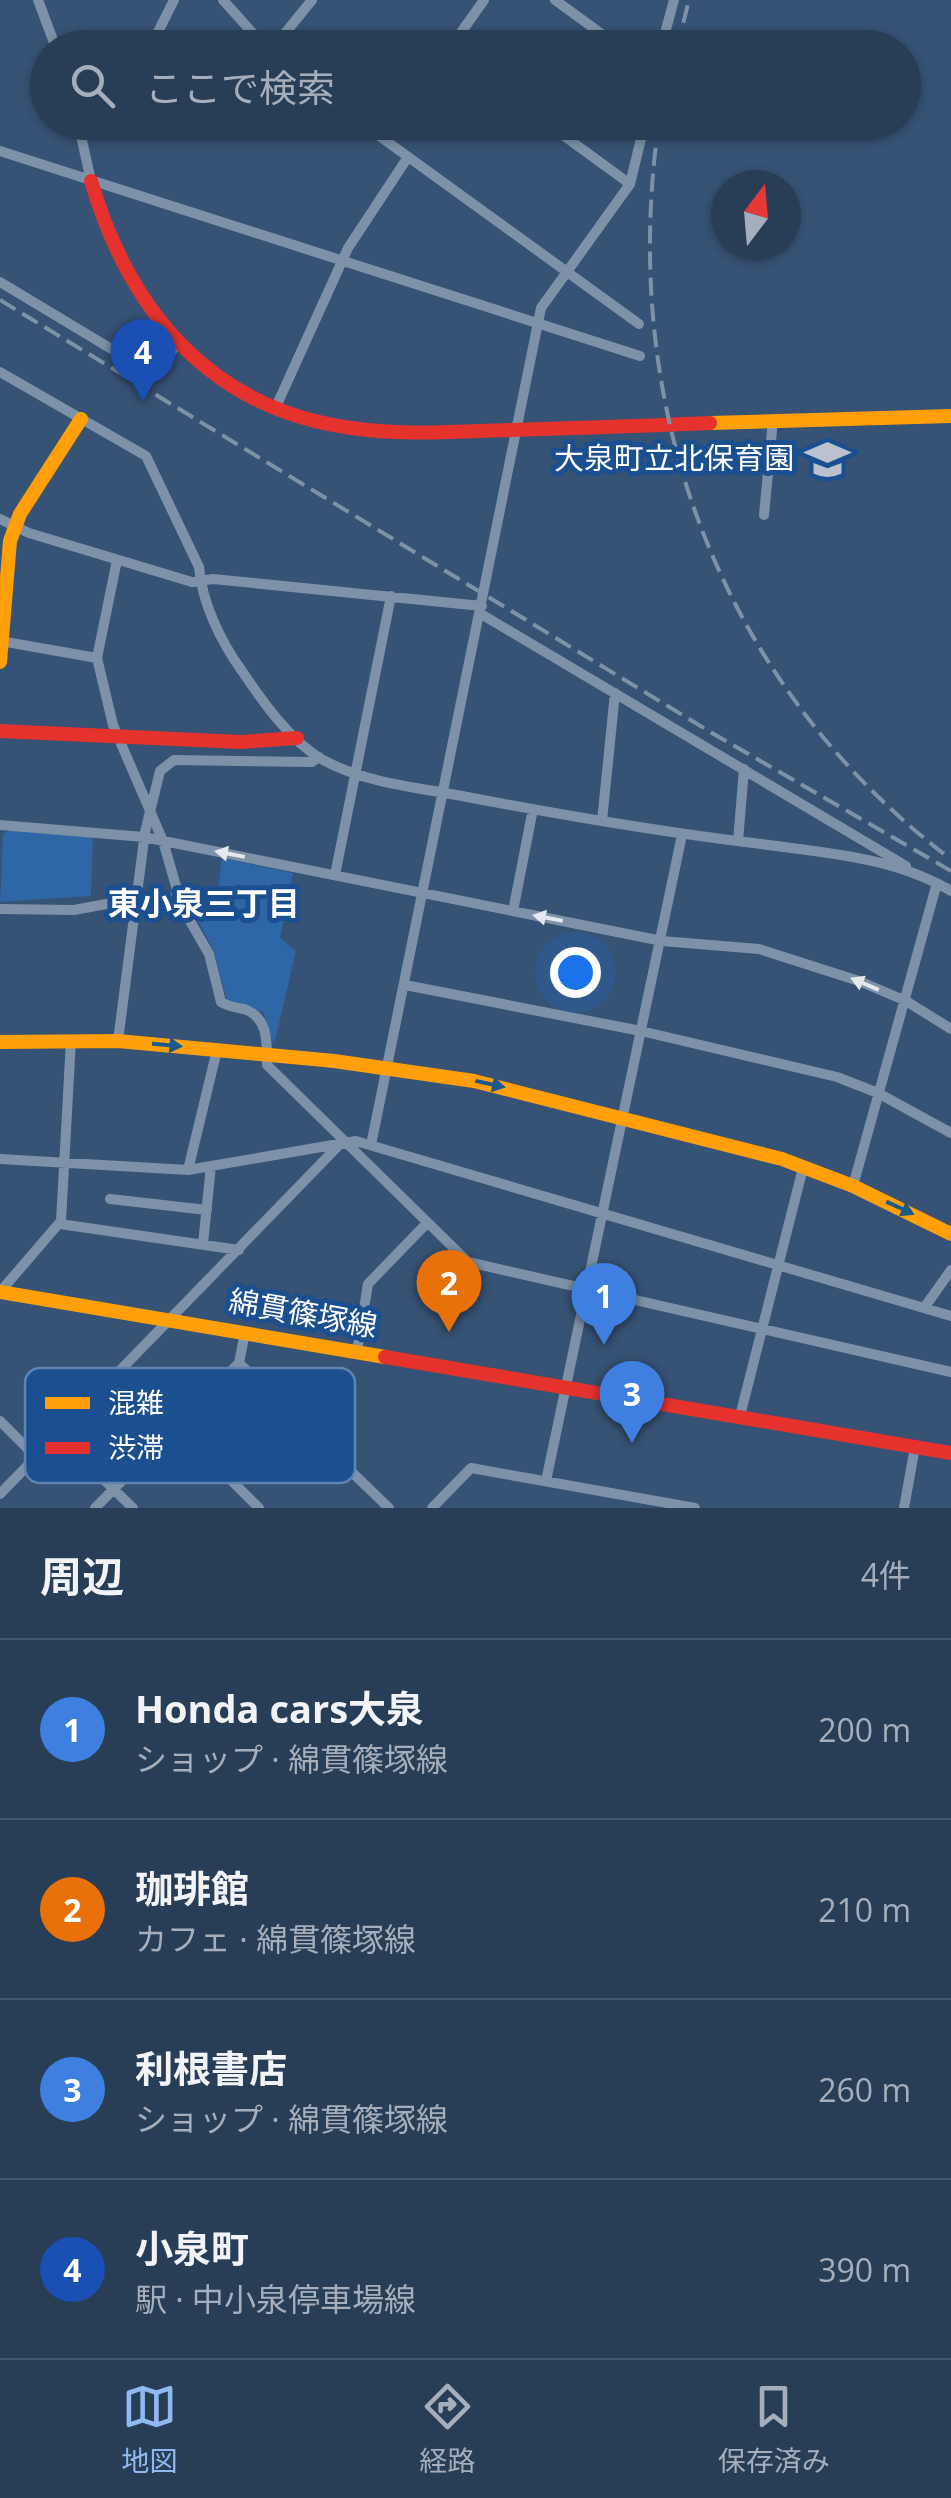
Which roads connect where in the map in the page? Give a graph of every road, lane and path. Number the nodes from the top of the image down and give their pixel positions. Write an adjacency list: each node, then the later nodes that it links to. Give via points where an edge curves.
1 (38, 0): 9 (street)
2 (174, 0): 10 (street)
3 (223, 0): 11 (street)
4 (312, 0): 12 (street)
5 (484, 0): 13 (street)
6 (555, 0): 8 (street)
7 (674, 0): 15 (street)
8 (572, 5): 14 (street)
9 (49, 30)
10 (159, 30)
11 (252, 30)
12 (286, 30)
13 (463, 30)
14 (600, 30)
15 (666, 30)
16 (82, 140): 22 (street)
17 (385, 140): 21 (street)
18 (570, 140): 23 (street)
19 (641, 140): 23 (street)
20 (0, 151): 22 (street)
21 (408, 158): 24 (street); 25 (street)
22 (91, 181): 24 (street); 29 (street, via 116,260)
23 (630, 184): 25 (street)
24 (342, 260): 27 (street); 32 (street)
25 (567, 272): 27 (street); 28 (street)
26 (0, 282): 29 (street, via 148,371 160,367)
27 (538, 322): 30 (street); 36 (street)
28 (639, 324)
29 (178, 344): 32 (street, via 218,378)
30 (640, 356)
31 (0, 372): 34 (street)
32 (275, 410): 36 (street, via 362,431)
33 (951, 416): 35 (street)
34 (81, 419): 39 (street); 41 (street, via 148,458 199,567)
35 (773, 420): 36 (street); 37 (street)
36 (516, 428): 43 (street)
37 (764, 516)
38 (0, 518): 39 (street)
39 (15, 527): 40 (street); 44 (street, via 4,572)
40 (117, 560): 41 (street); 45 (street)
41 (200, 583): 42 (street); 50 (street, via 230,654)
42 (390, 596): 43 (street); 55 (street)
43 (481, 610): 47 (street); 56 (street)
44 (1, 641): 45 (street); 46 (street)
45 (97, 658): 49 (street)
46 (0, 662)
47 (615, 693): 54 (street); 59 (street)
48 (0, 731): 49 (street)
49 (116, 738): 51 (street); 58 (street)
50 (297, 738): 51 (street); 52 (street)
51 (241, 742): 53 (street)
52 (319, 757): 53 (street); 55 (street)
53 (243, 761): 58 (street, via 167,762)
54 (744, 769): 64 (street); 65 (street)
55 (356, 776): 56 (street); 66 (street)
56 (444, 792): 57 (street); 69 (street)
57 (533, 809): 59 (street); 73 (street)
58 (150, 812): 62 (street); 63 (street)
59 (602, 821): 61 (street)
60 (0, 825): 62 (street)
61 (682, 835): 64 (street); 74 (street)
62 (144, 837): 63 (street); 70 (street)
63 (163, 840): 66 (street, one-way to 63); 71 (street)
64 (738, 842): 65 (street)
65 (915, 872): 67 (street)
66 (335, 875): 69 (street)
67 (938, 883): 68 (street); 76 (street)
68 (951, 891)
69 (424, 893): 73 (street); 75 (street)
70 (136, 898): 71 (street); 72 (street, via 74,910); 80 (street)
71 (179, 898): 83 (street, via 210,954 222,1002 260,1020)
72 (0, 908)
73 (513, 910): 74 (street, one-way to 73)
74 (662, 940): 76 (street, one-way to 74, via 774,953); 78 (street)
75 (405, 985): 78 (street); 84 (street)
76 (906, 1002): 77 (street); 85 (street)
77 (951, 1029)
78 (642, 1031): 85 (street, via 805,1068); 86 (street)
79 (71, 1040): 80 (street); 81 (street); 91 (street)
80 (118, 1041): 82 (street, one-way to 82)
81 (0, 1042)
82 (217, 1050): 83 (street); 94 (street)
83 (267, 1055): 84 (street); 88 (street, via 267,1065)
84 (388, 1068): 86 (street, one-way to 86, via 474,1080); 89 (street)
85 (878, 1093): 87 (street); 95 (street)
86 (626, 1116): 93 (street); 98 (street)
87 (951, 1133)
88 (343, 1141): 89 (street); 92 (street); 99 (street); 103 (street)
89 (372, 1146): 98 (street)
90 (0, 1159): 91 (street)
91 (64, 1164): 94 (street); 100 (street)
92 (211, 1166): 94 (street); 97 (street)
93 (803, 1168): 95 (street); 104 (street)
94 (188, 1170)
95 (854, 1186): 101 (street, one-way to 101)
96 (110, 1199): 97 (street)
97 (206, 1210): 102 (street)
98 (604, 1213): 104 (street); 106 (street)
99 (427, 1223): 106 (street, via 468,1262); 113 (street, via 368,1284)
100 (60, 1224): 102 (street); 107 (street)
101 (951, 1234)
102 (203, 1244): 103 (street)
103 (239, 1250): 110 (street)
104 (776, 1264): 108 (street); 111 (street)
105 (951, 1270): 108 (street)
106 (586, 1289): 111 (street); 119 (street)
107 (0, 1292): 110 (street, 綿貫篠塚線)
108 (924, 1308): 109 (street)
109 (951, 1316)
110 (170, 1320): 112 (street, 綿貫篠塚線); 115 (street)
111 (760, 1329): 118 (street); 120 (street)
112 (246, 1332): 113 (street, 綿貫篠塚線); 114 (street)
113 (357, 1351): 119 (street, 綿貫篠塚線)
114 (240, 1364): 116 (street); 117 (street)
115 (123, 1368)
116 (236, 1368)
117 (244, 1368)
118 (951, 1372)
119 (565, 1386): 120 (street, 綿貫篠塚線); 127 (street)
120 (740, 1416): 123 (street, 綿貫篠塚線)
121 (0, 1421): 122 (street)
122 (25, 1446)
123 (915, 1446): 124 (street, 綿貫篠塚線); 139 (street)
124 (951, 1452)
125 (25, 1468): 132 (street)
126 (355, 1476): 136 (street)
127 (546, 1480): 137 (street, via 471,1468); 138 (street)
128 (108, 1483): 131 (street)
129 (120, 1483): 131 (street)
130 (234, 1483): 135 (street)
131 (114, 1489): 133 (street); 134 (street)
132 (0, 1494)
133 (95, 1508)
134 (133, 1508)
135 (259, 1508)
136 (388, 1508)
137 (432, 1508)
138 (695, 1508)
139 (904, 1508)

